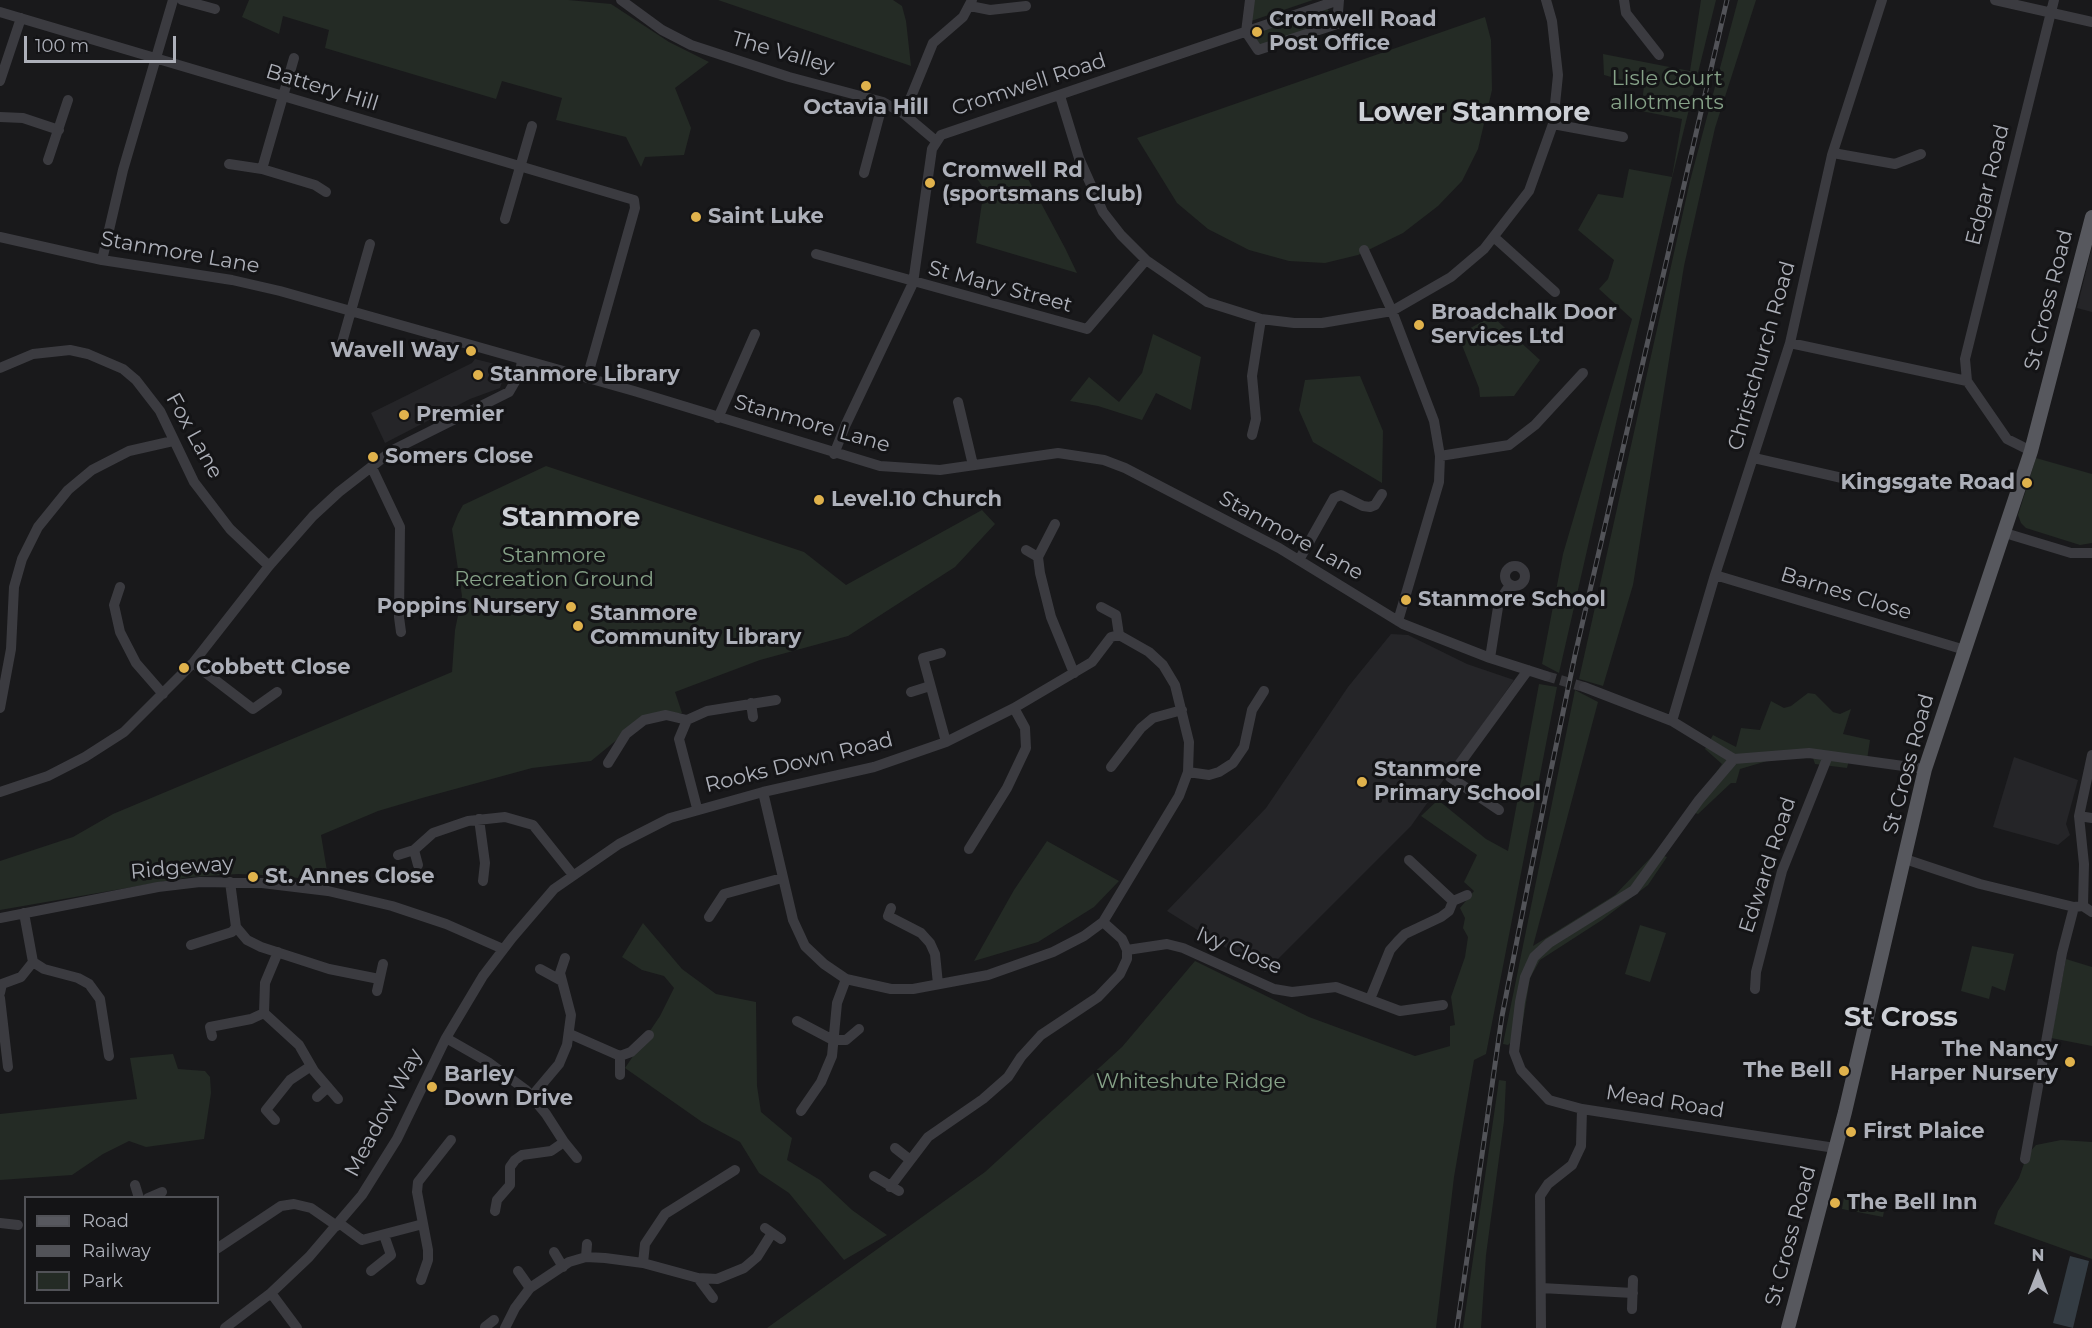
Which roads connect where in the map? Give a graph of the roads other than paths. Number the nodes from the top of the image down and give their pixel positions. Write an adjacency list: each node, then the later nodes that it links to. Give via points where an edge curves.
1 (173, 0): 21 (street)
2 (182, 0): 13 (street)
3 (621, 0): 26 (street, The Valley, via 662,30 691,45)
4 (1250, 0): 18 (street)
5 (1339, 0): 18 (street, Cromwell Road); 18 (street, Cromwell Road, via 1337,24 1258,50)
6 (1546, 0): 29 (street, via 1558,75)
7 (1624, 0): 19 (street, via 1626,13)
8 (1882, 0): 34 (street, Christchurch Road)
9 (1995, 0): 15 (street)
10 (2054, 0): 15 (street, Edgar Road)
11 (971, 3): 12 (street, via 990,9); 27 (street, via 957,24 933,43)
12 (1026, 6)
13 (215, 9)
14 (0, 12): 16 (street, Battery Hill)
15 (2051, 13): 17 (street); 63 (street, Edgar Road, via 1965,359)
16 (21, 18): 21 (street, Battery Hill); 22 (street)
17 (2092, 22)
18 (1246, 32): 23 (street, Cromwell Road)
19 (1659, 55)
20 (294, 58): 24 (street)
21 (156, 59): 24 (street, Battery Hill); 49 (street, via 123,170)
22 (0, 81)
23 (1060, 96): 33 (street, Cromwell Road, via 950,131); 50 (street, via 1079,158 1103,212)
24 (282, 97): 38 (street, Battery Hill); 39 (street)
25 (68, 100): 31 (street)
26 (883, 102): 27 (street, The Valley); 40 (street)
27 (904, 114): 33 (street, The Valley)
28 (0, 117): 31 (street, via 23,118)
29 (1552, 124): 32 (street); 45 (street, via 1529,191)
30 (532, 126): 38 (street)
31 (58, 130): 36 (street)
32 (1623, 137)
33 (936, 141): 51 (street, Cromwell Road)
34 (1833, 153): 35 (street, via 1895,164); 57 (street, Christchurch Road)
35 (1921, 154)
36 (48, 160)
37 (229, 164): 39 (street)
38 (520, 167): 43 (street); 62 (street, Battery Hill, via 634,200 635,208)
39 (262, 169): 41 (street)
40 (864, 173)
41 (326, 192)
42 (2092, 218): 68 (main road, St Cross Road)
43 (505, 219)
44 (0, 237): 49 (street, Stanmore Lane)
45 (1495, 238): 52 (street); 53 (street, via 1451,277)
46 (370, 243): 54 (street)
47 (1364, 250): 53 (street)
48 (816, 254): 51 (street, St Mary Street)
49 (102, 260): 54 (street, Stanmore Lane, via 232,280)
50 (1146, 260): 51 (street, St Mary Street, via 1087,329); 55 (street, via 1207,302)
51 (912, 283): 69 (street, Cromwell Road)
52 (1555, 292)
53 (1392, 311): 55 (street, via 1322,323); 70 (street, via 1434,421)
54 (352, 312): 58 (street); 59 (street, Stanmore Lane)
55 (1261, 319): 66 (street, via 1251,376 1256,419)
56 (754, 334): 65 (street)
57 (1791, 343): 63 (street); 71 (street, Christchurch Road)
58 (341, 346)
59 (522, 360): 62 (street, Stanmore Lane); 73 (street, via 520,373 509,392 393,450)
60 (0, 368): 67 (street, Fox Lane, via 33,354 70,350 110,362 148,394)
61 (1583, 373): 70 (street, via 1535,425 1509,446)
62 (587, 378): 65 (street, Stanmore Lane)
63 (1967, 381): 68 (street, via 2007,439)
64 (958, 402): 72 (street)
65 (718, 418): 69 (street, Stanmore Lane)
66 (1252, 435)
67 (173, 441): 82 (street, Fox Lane, via 194,482 230,529); 105 (street, via 129,451 92,470 68,490 38,527 14,587 11,649)
68 (2031, 451): 77 (main road, St Cross Road)
69 (834, 454): 72 (street, Stanmore Lane, via 898,469 940,470)
70 (1440, 456): 87 (street, via 1439,482)
71 (1754, 458): 74 (street); 83 (street, Christchurch Road)
72 (973, 465): 81 (street, Stanmore Lane, via 1058,453 1104,460)
73 (372, 468): 82 (street, via 313,516); 88 (street, via 400,527)
74 (1842, 477)
75 (1382, 494): 81 (street, via 1370,507 1341,495 1334,498)
76 (1055, 524): 80 (street)
77 (2005, 533): 79 (street, via 2071,553); 90 (main road, St Cross Road)
78 (1026, 550): 80 (street)
79 (2092, 553)
80 (1038, 557): 95 (street, via 1051,616)
81 (1299, 560): 87 (street, Stanmore Lane)
82 (269, 566): 93 (street)
83 (1715, 575): 90 (street, Barnes Close); 110 (street, Christchurch Road)
84 (1510, 585): 92 (street, via 1499,601)
85 (120, 587): 102 (street, via 114,605 120,632 136,663)
86 (1101, 607): 89 (street, via 1116,615)
87 (1398, 621): 92 (street, Stanmore Lane)
88 (401, 632)
89 (1119, 635): 95 (street, Rooks Down Road, via 1111,638 1092,662); 107 (street, via 1163,665 1175,685)
90 (1965, 650): 117 (main road, St Cross Road)
91 (941, 653): 97 (street, via 923,658)
92 (1490, 658): 94 (street, Stanmore Lane)
93 (193, 663): 100 (street, via 253,709); 102 (street)
94 (1528, 670): 96 (street, Stanmore Lane); 122 (street, via 1450,777)
95 (1074, 673): 106 (street, Rooks Down Road)
96 (1546, 676)
97 (930, 686): 101 (street); 111 (street)
98 (1584, 687): 110 (street)
99 (1264, 691): 118 (street, via 1252,710 1244,747 1233,763 1209,775)
100 (276, 692)
101 (911, 692)
102 (163, 694): 119 (street, via 124,732 85,757 48,776)
103 (776, 700): 104 (street)
104 (752, 704): 108 (street); 109 (street, via 706,711)
105 (0, 708)
106 (1014, 708): 111 (street, Rooks Down Road); 127 (street, via 1025,728 1026,748)
107 (1182, 710): 116 (street, via 1153,718); 118 (street, via 1189,742)
108 (753, 717)
109 (687, 720): 115 (street, via 666,715 644,720 626,734); 121 (street, via 679,739)
110 (1672, 721): 114 (street)
111 (946, 742): 120 (street, Rooks Down Road, via 874,767)
112 (2092, 755): 123 (street)
113 (1828, 756): 114 (street, via 1809,753); 117 (street); 160 (street, Edward Road, via 1782,871)
114 (1734, 759): 184 (street, Mead Road, via 1634,890 1549,943 1534,957 1525,977 1514,1052 1521,1070 1549,1100)
115 (608, 763)
116 (1111, 767)
117 (1926, 769): 131 (main road, St Cross Road)
118 (1188, 772): 145 (street, via 1179,796)
119 (0, 792)
120 (763, 792): 121 (street, Rooks Down Road); 135 (street)
121 (697, 808): 134 (street, Rooks Down Road, via 644,830)
122 (1499, 810)
123 (2079, 816): 124 (street); 141 (street)
124 (2092, 818)
125 (479, 819): 129 (street, via 433,833); 134 (street, via 505,817 533,825); 136 (street, via 485,863)
126 (970, 823): 127 (street)
127 (981, 830): 128 (street)
128 (969, 849)
129 (414, 850): 130 (street); 133 (street)
130 (398, 855)
131 (1905, 859): 141 (street, via 1980,884); 190 (main road, St Cross Road)
132 (1409, 860): 139 (street)
133 (418, 865)
134 (573, 875): 148 (street, Rooks Down Road, via 538,906)
135 (782, 878): 143 (street, via 724,894); 156 (street, via 793,920 805,946)
136 (483, 881)
137 (230, 882): 142 (street, Ridgeway, via 158,887); 146 (street); 148 (street, Ridgeway, via 293,886 376,902 446,924)
138 (1467, 895): 139 (street)
139 (1454, 901): 164 (street, via 1449,911 1415,928 1390,950)
140 (891, 908): 159 (street, via 888,916 921,933 930,943)
141 (2083, 908): 193 (street, via 2062,953)
142 (24, 913): 144 (street, Ridgeway); 152 (street)
143 (709, 917)
144 (0, 918)
145 (1103, 922): 149 (street, via 1122,939); 159 (street, via 1084,936 1019,966)
146 (236, 927): 147 (street, via 232,932); 150 (street, via 247,940)
147 (191, 945)
148 (503, 949): 172 (street, Meadow Way)
149 (1127, 950): 164 (street, Ivy Close, via 1167,944 1274,989 1292,992 1335,987); 192 (street, via 1120,974 1112,984 1041,1035 1008,1077 939,1127)
150 (278, 952): 155 (street, via 329,969); 166 (street, via 265,983)
151 (564, 958): 158 (street, via 560,967)
152 (33, 962): 157 (street, via 21,977); 175 (street, via 78,978 94,990 104,1014)
153 (383, 964): 155 (street)
154 (540, 969): 158 (street)
155 (379, 979): 161 (street)
156 (846, 979): 159 (street, via 891,989); 173 (street, via 837,1003)
157 (3, 981): 162 (street)
158 (562, 981): 169 (street, via 571,1014)
159 (938, 984)
160 (1755, 989)
161 (377, 990)
162 (0, 993)
163 (0, 998): 174 (street)
164 (1370, 999): 165 (street, Ivy Close, via 1401,1011)
165 (1443, 1005)
166 (264, 1013): 171 (street, via 210,1027); 177 (street, via 299,1045)
167 (797, 1021): 173 (street)
168 (859, 1029): 173 (street, via 846,1040)
169 (570, 1034): 176 (street); 181 (street, via 560,1064)
170 (649, 1035): 176 (street, via 631,1052)
171 (212, 1036)
172 (446, 1038): 181 (street, via 488,1062); 202 (street, Meadow Way, via 397,1139 362,1195)
173 (833, 1040): 185 (street, via 832,1056 821,1082)
174 (3, 1054): 178 (street)
175 (109, 1056)
176 (620, 1056): 179 (street)
177 (311, 1066): 180 (street); 186 (street, via 290,1080 266,1110)
178 (8, 1067)
179 (620, 1076)
180 (328, 1087): 182 (street); 183 (street)
181 (532, 1096): 188 (street)
182 (317, 1097)
183 (338, 1099)
184 (1581, 1109): 190 (street, Mead Road); 219 (street, via 1581,1146 1572,1166 1548,1184 1540,1196)
185 (801, 1111)
186 (275, 1120)
187 (451, 1140): 203 (street, via 418,1182)
188 (564, 1142): 191 (street); 200 (street, via 551,1151 522,1155 515,1160 510,1167 510,1185 497,1200)
189 (895, 1148): 192 (street)
190 (1835, 1148): 228 (main road, St Cross Road)
191 (577, 1158)
192 (909, 1159): 195 (street, via 894,1189)
193 (2025, 1159)
194 (735, 1170): 211 (street, via 665,1214 645,1244)
195 (874, 1176)
196 (135, 1185): 198 (street)
197 (162, 1192): 199 (street)
198 (139, 1196)
199 (151, 1196)
200 (495, 1211)
201 (0, 1223): 204 (street)
202 (338, 1224): 206 (street, via 362,1240); 208 (street, via 311,1208 281,1206); 220 (street, Meadow Way)
203 (423, 1224): 206 (street); 216 (street, via 428,1260)
204 (18, 1225)
205 (773, 1233): 215 (street, via 757,1257 734,1274 717,1279)
206 (384, 1235): 213 (street, via 391,1255)
207 (587, 1245): 210 (street)
208 (219, 1247)
209 (554, 1252): 212 (street)
210 (586, 1257): 211 (street); 212 (street)
211 (643, 1263): 215 (street)
212 (563, 1267): 218 (street)
213 (371, 1271)
214 (519, 1271): 218 (street)
215 (698, 1278): 222 (street)
216 (420, 1280)
217 (1633, 1280): 221 (street)
218 (530, 1288): 226 (street)
219 (1540, 1288): 221 (street); 227 (street)
220 (271, 1293): 224 (street, Meadow Way); 225 (street)
221 (1633, 1293): 223 (street)
222 (712, 1298)
223 (1632, 1309)
224 (225, 1328)
225 (297, 1328)
226 (505, 1328)
227 (1541, 1328)
228 (1788, 1328)

